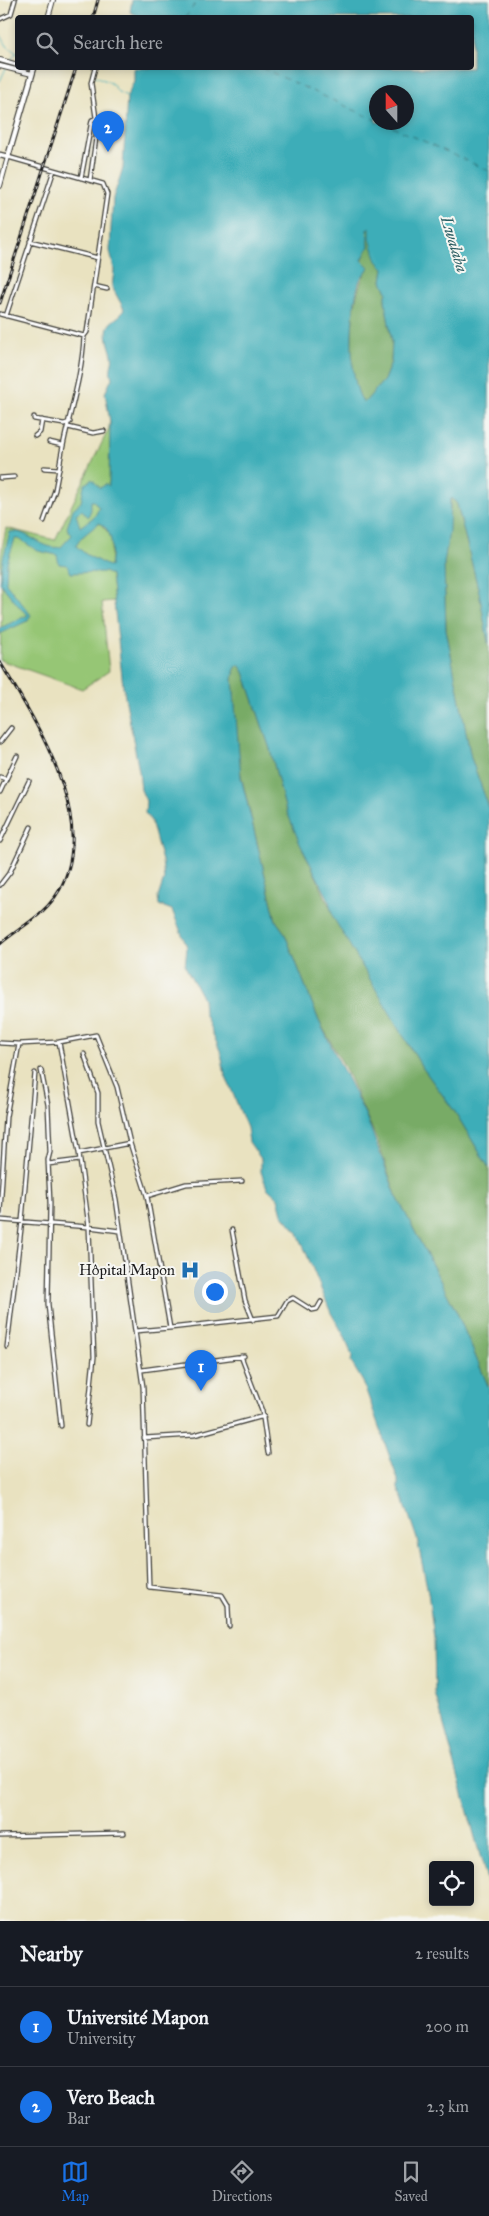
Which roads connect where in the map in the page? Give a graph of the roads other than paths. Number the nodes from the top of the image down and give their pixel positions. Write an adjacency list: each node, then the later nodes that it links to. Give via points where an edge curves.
1 (15, 0): 4 (street, via 11,14)
2 (53, 0): 3 (street)
3 (49, 15)
4 (0, 19)
5 (0, 60): 6 (street)
6 (15, 64)
7 (2, 67): 10 (street)
8 (32, 70): 10 (main road)
9 (94, 70): 11 (street, via 91,83 96,118)
10 (32, 74): 15 (main road)
11 (92, 120): 12 (street); 17 (street)
12 (96, 128): 13 (street, via 108,130); 18 (street)
13 (110, 142)
14 (0, 155): 15 (main road)
15 (8, 157): 16 (street); 19 (street)
16 (54, 170): 17 (street); 20 (street)
17 (82, 178): 18 (street)
18 (90, 181): 21 (street, via 105,186 107,194)
19 (0, 186)
20 (30, 241): 21 (street); 25 (street)
21 (98, 258): 22 (street)
22 (94, 286): 23 (street); 26 (street)
23 (107, 289)
24 (0, 314): 25 (street)
25 (6, 316): 26 (street)
26 (84, 336): 29 (street)
27 (34, 417): 28 (street)
28 (42, 420): 29 (street); 32 (street, via 40,432)
29 (70, 422): 30 (street)
30 (68, 427): 31 (street, via 93,433); 34 (street)
31 (104, 431)
32 (35, 436)
33 (49, 442): 34 (street)
34 (62, 445): 36 (street)
35 (44, 468): 36 (street)
36 (59, 469): 39 (street)
37 (14, 477): 38 (street)
38 (0, 478)
39 (44, 521)
40 (11, 728): 41 (street)
41 (0, 742)
42 (17, 756): 44 (street)
43 (0, 777): 44 (street)
44 (6, 780): 46 (street)
45 (29, 781): 48 (street)
46 (0, 792)
47 (30, 826): 49 (street, via 10,872)
48 (0, 841)
49 (0, 885)
50 (0, 1042): 52 (street)
51 (59, 1042): 52 (street); 56 (street, via 96,1035 117,1087); 58 (street)
52 (19, 1044): 63 (street, via 6,1117)
53 (84, 1054): 57 (street, via 98,1093 98,1121)
54 (41, 1070): 60 (street, via 48,1105)
55 (35, 1073): 65 (street)
56 (130, 1143): 57 (street); 62 (street)
57 (105, 1148): 58 (street); 69 (street)
58 (79, 1153): 59 (street)
59 (80, 1160): 60 (street); 67 (street)
60 (48, 1164): 66 (street)
61 (242, 1180): 62 (street, via 186,1184)
62 (147, 1196): 72 (street)
63 (0, 1213)
64 (0, 1220): 65 (street)
65 (22, 1221): 66 (street); 74 (street)
66 (49, 1223): 67 (street); 78 (street, via 48,1304)
67 (89, 1227): 69 (street); 77 (street, via 94,1357)
68 (232, 1230): 71 (street, via 244,1300)
69 (120, 1231): 73 (street)
70 (321, 1302): 71 (street, via 318,1309 312,1310 293,1298 287,1301 278,1316)
71 (253, 1320): 72 (street)
72 (170, 1328): 73 (street)
73 (135, 1331): 75 (street)
74 (7, 1347)
75 (142, 1370): 76 (street, via 242,1356); 79 (street)
76 (264, 1416): 79 (street, via 194,1435); 80 (street)
77 (87, 1425)
78 (61, 1426)
79 (144, 1438): 81 (street, via 149,1587 222,1595 228,1605)
80 (268, 1453)
81 (229, 1626)
82 (124, 1834): 83 (street)
83 (0, 1836)

